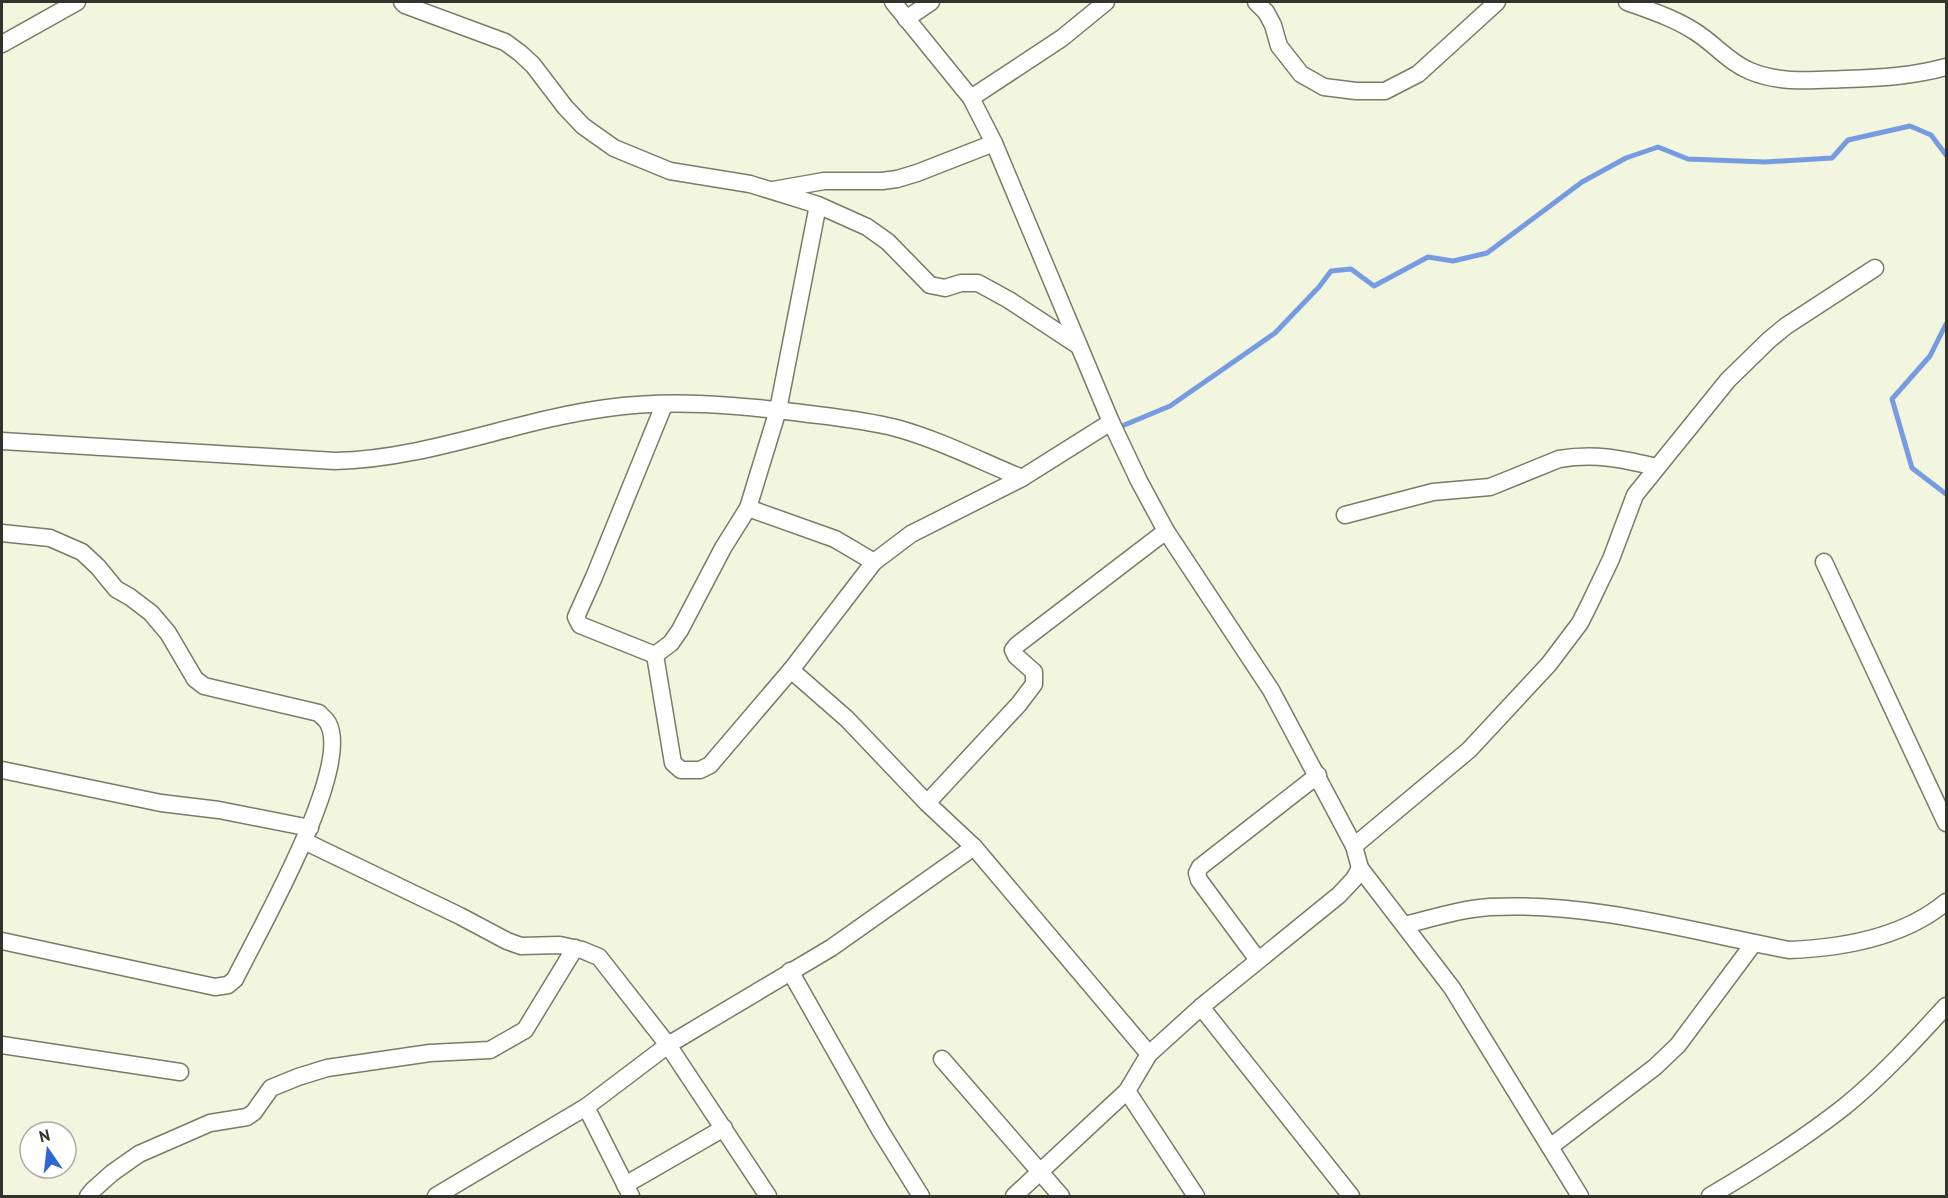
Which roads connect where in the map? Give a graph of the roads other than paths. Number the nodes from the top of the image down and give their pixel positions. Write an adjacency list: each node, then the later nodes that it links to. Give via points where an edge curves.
1 (77, 2): 10 (street)
2 (402, 2): 14 (street, via 505,42 533,65 583,126 614,148 670,171)
3 (893, 2): 9 (street)
4 (931, 2): 9 (street)
5 (1106, 2): 12 (street, via 1062,38)
6 (1256, 2): 7 (street, via 1273,25 1279,46 1301,74 1324,87 1356,91 1385,91 1418,74)
7 (1497, 2)
8 (1627, 2): 11 (street, via 1676,21 1730,60 1775,79 1899,77)
9 (906, 19): 12 (street)
10 (2, 44)
11 (1947, 67)
12 (971, 98): 13 (street)
13 (994, 143): 14 (street, via 897,178 824,181); 17 (street)
14 (772, 190): 15 (street)
15 (818, 205): 17 (street, via 867,227 888,242 930,285 945,288 978,283); 19 (street)
16 (1875, 268): 22 (street, via 1768,340 1710,400)
17 (1079, 346): 20 (street)
18 (664, 405): 19 (street); 21 (street, via 606,408 362,460); 30 (street, via 576,617 580,625)
19 (778, 410): 23 (street, via 895,428); 24 (street)
20 (1111, 422): 23 (street); 26 (street)
21 (2, 441)
22 (1657, 467): 25 (street, via 1609,456 1559,459 1490,487 1433,492); 37 (street, via 1635,495 1611,559 1580,623 1549,664 1469,750)
23 (1022, 478): 28 (street, via 911,534)
24 (748, 508): 28 (street, via 835,540); 30 (street, via 680,630)
25 (1345, 515)
26 (1166, 531): 33 (street, via 1271,690); 34 (street, via 1017,645 1013,650 1034,672 1034,684)
27 (2, 533): 36 (street, via 50,538 82,552 116,589 152,613 204,686 319,713 328,723 332,758)
28 (874, 562): 31 (street)
29 (1824, 562): 35 (street)
30 (655, 655): 31 (street, via 673,762 688,771 710,765)
31 (791, 670): 34 (street, via 847,718)
32 (2, 770): 36 (street, via 219,810)
33 (1318, 775): 37 (street); 45 (street, via 1197,873)
34 (927, 803): 38 (street)
35 (1947, 824)
36 (307, 835): 42 (street, via 235,979 228,985 215,987); 44 (street, via 507,941 521,946)
37 (1354, 846): 39 (street)
38 (974, 847): 46 (street, via 831,948); 51 (street)
39 (1360, 868): 41 (street); 45 (street, via 1339,895)
40 (1947, 902): 43 (street, via 1902,927 1842,944 1789,950)
41 (1405, 925): 43 (street, via 1488,907 1542,906 1624,916); 57 (street, via 1452,988)
42 (2, 941)
43 (1754, 943): 57 (street, via 1678,1045)
44 (575, 948): 49 (street, via 599,957); 60 (street, via 525,1030 512,1039 490,1050 430,1053 327,1068 298,1077 271,1088 247,1117 210,1124 139,1154)
45 (1258, 960): 48 (street)
46 (790, 971): 49 (street); 63 (street)
47 (1947, 1006): 69 (street, via 1845,1106)
48 (1201, 1007): 51 (street); 67 (street)
49 (668, 1045): 55 (street); 56 (street)
50 (2, 1046): 53 (street)
51 (1149, 1054): 54 (street)
52 (942, 1059): 58 (street)
53 (180, 1072)
54 (1127, 1091): 58 (street); 66 (street)
55 (586, 1107): 59 (street); 61 (street)
56 (724, 1128): 59 (street); 62 (street)
57 (1550, 1147): 68 (street)
58 (1041, 1173): 64 (street); 65 (street)
59 (628, 1191)
60 (88, 1197)
61 (436, 1197)
62 (768, 1197)
63 (921, 1197)
64 (1014, 1197)
65 (1061, 1197)
66 (1196, 1197)
67 (1351, 1197)
68 (1580, 1197)
69 (1710, 1197)

